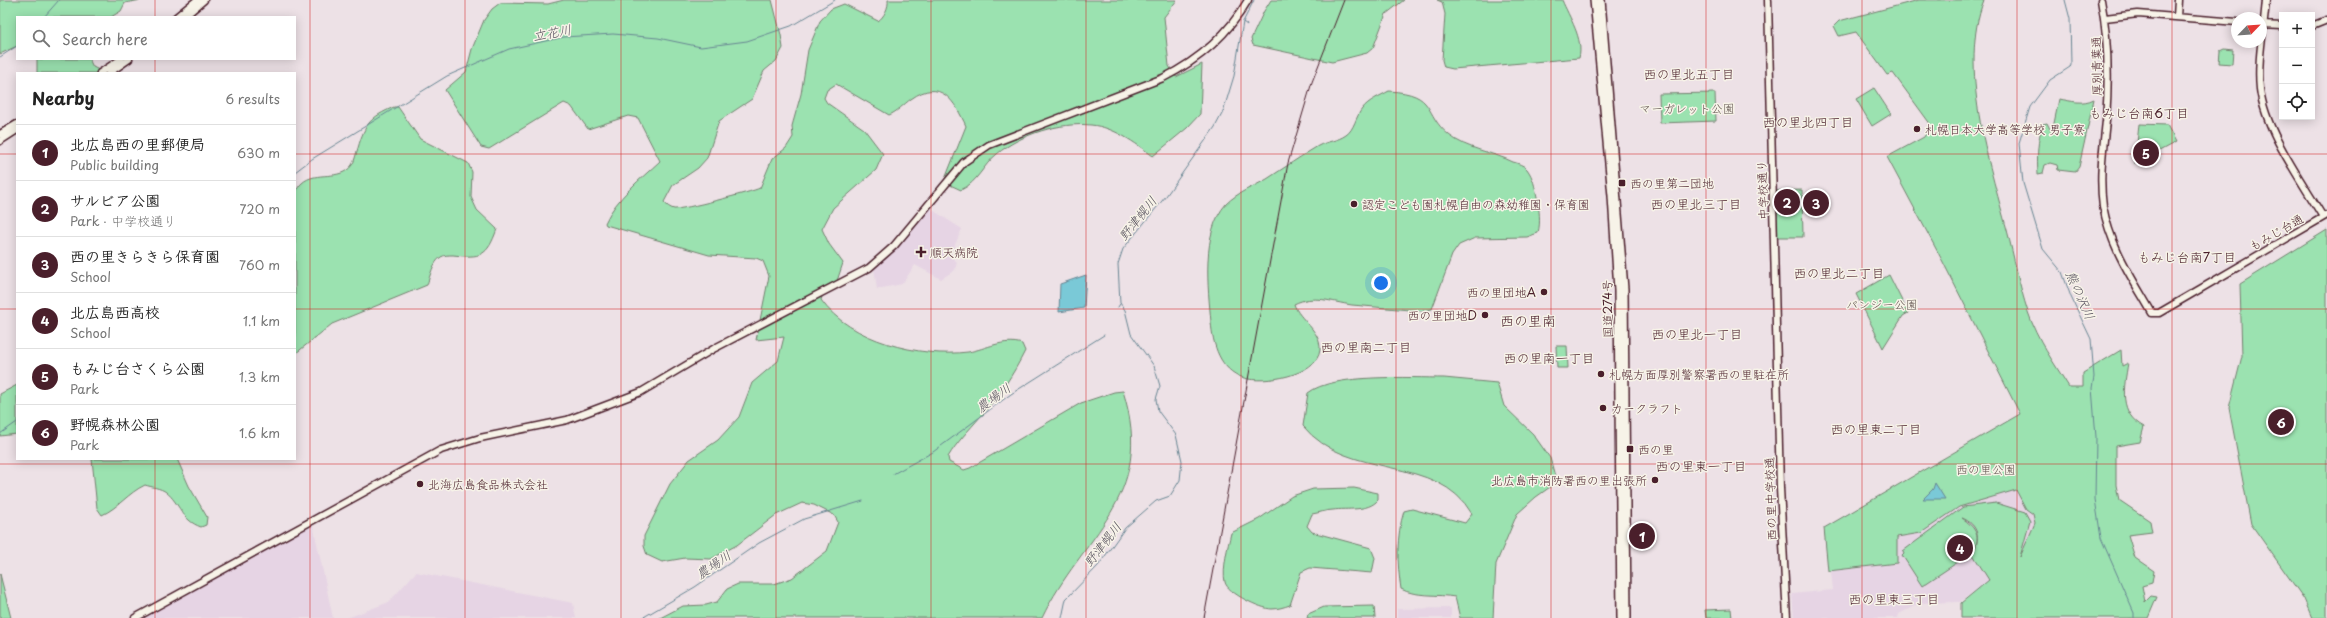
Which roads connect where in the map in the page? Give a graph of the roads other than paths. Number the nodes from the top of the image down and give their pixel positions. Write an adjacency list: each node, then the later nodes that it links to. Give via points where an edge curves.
1 (197, 0): 11 (street)
2 (204, 0): 12 (street)
3 (1248, 0): 32 (street, via 1221,37 1181,70 989,145 964,162 894,246 869,268 715,348 641,392 567,420 465,442 441,450)
4 (1594, 0): 33 (highway, 国道274号, via 1619,306)
5 (1600, 0): 34 (highway, 国道274号, via 1624,289)
6 (1768, 0): 31 (street, 中学校通り)
7 (2101, 0): 14 (street, 厚別青葉通)
8 (2178, 0): 13 (street)
9 (2266, 0): 10 (street)
10 (2264, 12)
11 (177, 16)
12 (185, 16)
13 (2177, 16): 14 (street, via 2138,14); 16 (street)
14 (2105, 18): 30 (street, 厚別青葉通, via 2109,65 2101,183 2103,205 2117,253)
15 (2327, 20): 18 (street)
16 (2231, 21)
17 (2267, 25): 19 (street)
18 (2315, 25)
19 (2279, 26)
20 (2261, 48): 29 (street, via 2262,102 2275,135)
21 (120, 60): 23 (street)
22 (128, 60): 24 (street)
23 (102, 72)
24 (110, 72)
25 (16, 125): 27 (street)
26 (16, 131): 28 (street)
27 (0, 134)
28 (0, 141)
29 (2325, 216): 30 (street, もみじ台通, via 2159,313)
30 (2152, 313)
31 (1778, 379): 35 (street, 西の里中学校通)
32 (135, 618)
33 (1621, 618)
34 (1627, 618)
35 (1787, 618)

